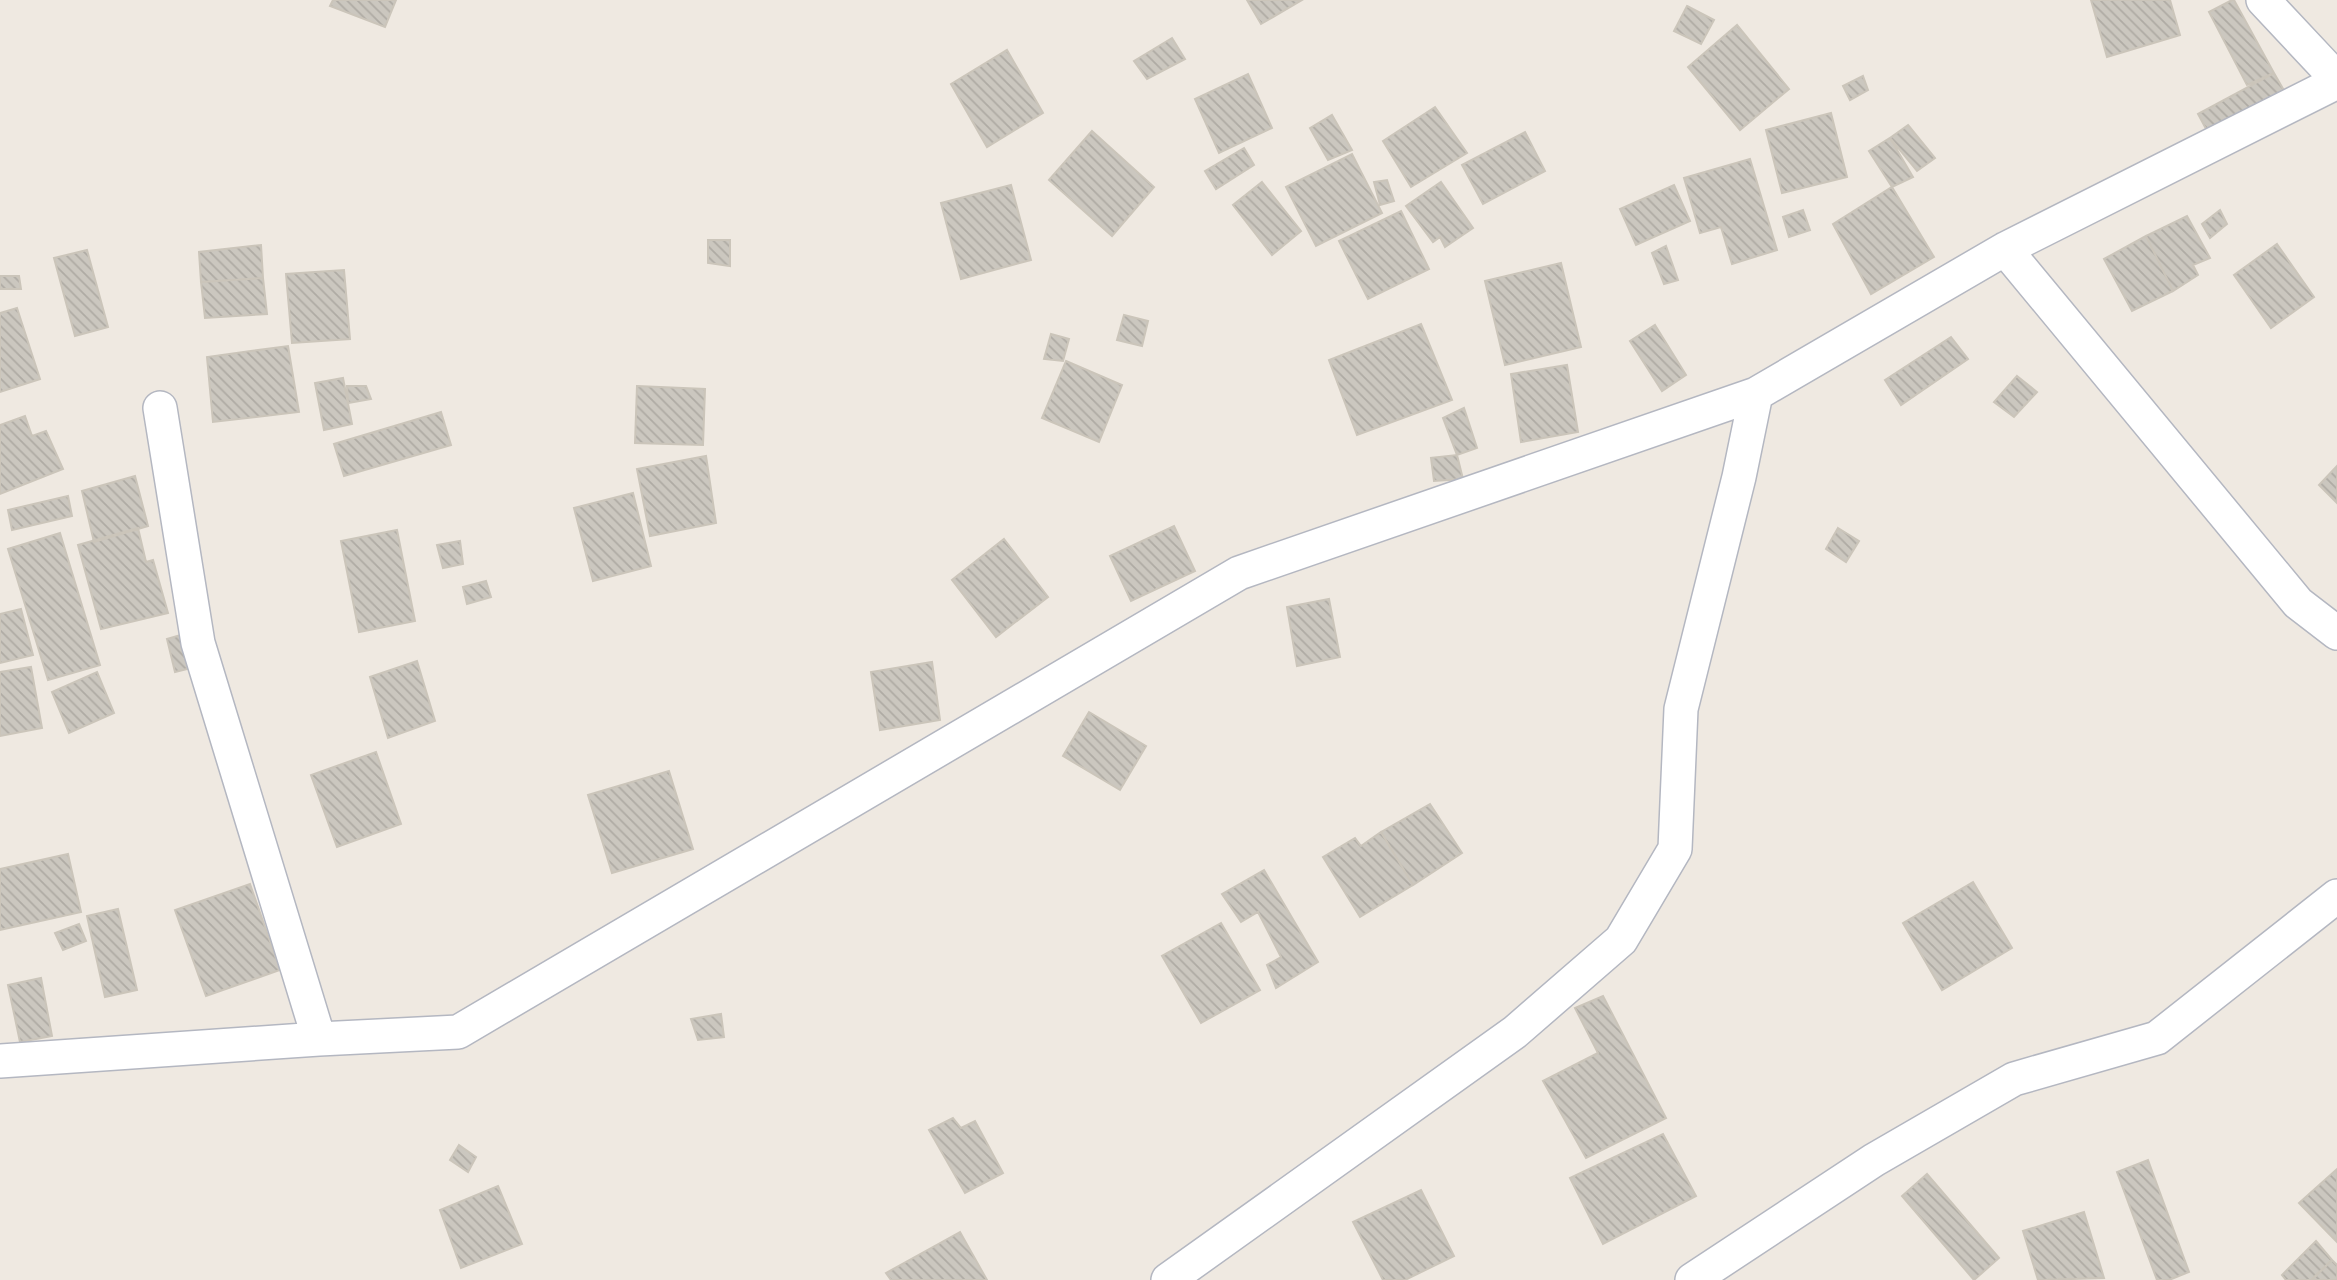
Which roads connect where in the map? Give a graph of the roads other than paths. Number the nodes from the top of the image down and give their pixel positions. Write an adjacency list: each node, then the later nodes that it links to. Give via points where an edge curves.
1 (2263, 0): 2 (street)
2 (2337, 81): 3 (street)
3 (2005, 249): 4 (street); 6 (street, via 2298,603)
4 (1756, 394): 8 (street, via 1239,573 458,1032); 10 (street, via 1681,709 1675,849 1621,940 1515,1032)
5 (160, 408): 8 (street, via 198,643)
6 (2337, 633)
7 (2337, 896): 11 (street, via 2157,1038 2014,1079 1874,1160)
8 (319, 1039): 9 (street)
9 (0, 1061)
10 (1168, 1280)
11 (1692, 1280)

